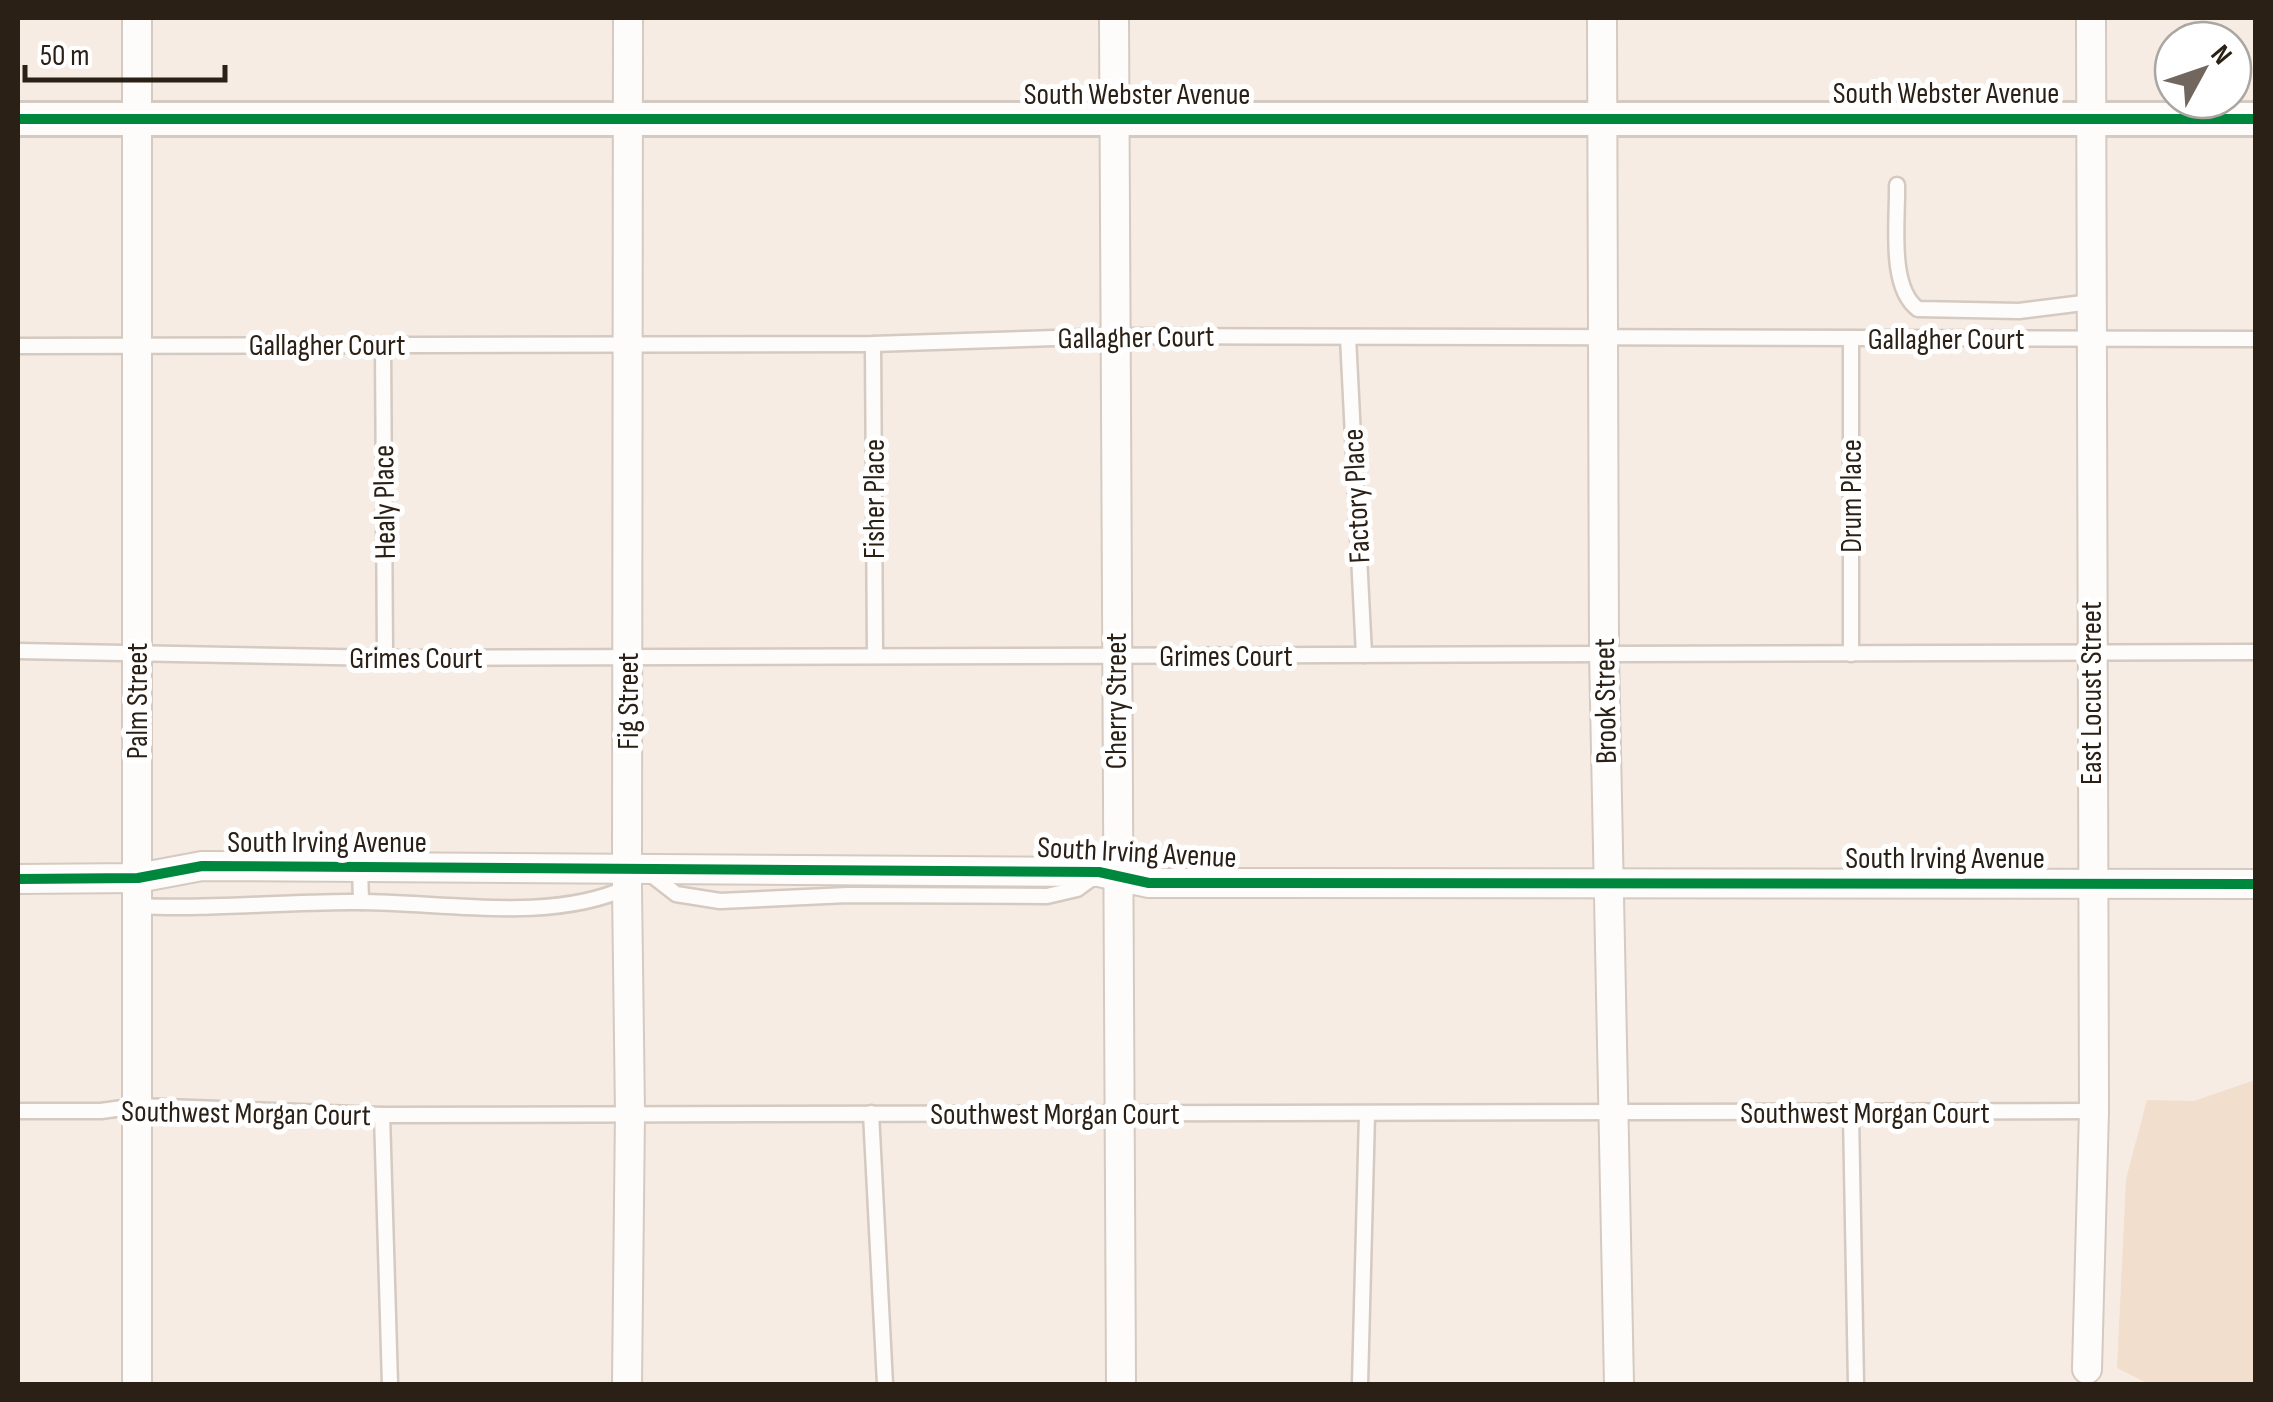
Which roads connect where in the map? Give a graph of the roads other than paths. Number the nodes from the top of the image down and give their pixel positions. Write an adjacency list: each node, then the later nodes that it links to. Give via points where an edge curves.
1 (137, 18): 12 (street, Palm Street)
2 (628, 18): 6 (street, Fig Street)
3 (1114, 18): 10 (street, Cherry Street)
4 (1602, 18): 7 (street, Brook Street)
5 (2092, 18): 8 (street, East Locust Street)
6 (629, 118): 10 (street, South Webster Avenue); 12 (street, South Webster Avenue); 23 (street, Fig Street)
7 (1603, 118): 8 (street, South Webster Avenue); 10 (street, South Webster Avenue); 17 (street, Brook Street)
8 (2093, 118): 11 (street, South Webster Avenue); 14 (street, East Locust Street)
9 (18, 119): 12 (street, South Webster Avenue)
10 (1112, 119): 15 (street, Cherry Street)
11 (2256, 119)
12 (138, 120): 22 (street, Palm Street)
13 (1897, 185): 14 (lane, via 1899,279 1918,309 2018,311)
14 (2090, 302): 20 (street, East Locust Street)
15 (1117, 336): 16 (lane, Gallagher Court); 21 (lane, Gallagher Court); 34 (street, Cherry Street)
16 (1348, 337): 17 (lane, Gallagher Court); 33 (lane, Factory Place)
17 (1602, 338): 18 (lane, Gallagher Court); 28 (street, Brook Street)
18 (1850, 339): 20 (lane, Gallagher Court); 30 (lane, Drum Place)
19 (2256, 339): 20 (lane, Gallagher Court)
20 (2090, 340): 31 (street, East Locust Street)
21 (874, 344): 23 (lane, Gallagher Court); 32 (lane, Fisher Place)
22 (138, 345): 24 (lane, Gallagher Court); 25 (lane, Gallagher Court); 29 (street, Palm Street)
23 (629, 345): 25 (lane, Gallagher Court); 36 (street, Fig Street)
24 (18, 346)
25 (382, 346): 35 (lane, Healy Place)
26 (18, 652): 29 (lane, Grimes Court)
27 (2256, 652): 31 (lane, Grimes Court)
28 (1604, 653): 30 (lane, Grimes Court); 33 (lane, Grimes Court); 43 (street, Brook Street)
29 (137, 654): 35 (lane, Grimes Court); 44 (street, Palm Street)
30 (1851, 654): 31 (lane, Grimes Court)
31 (2091, 654): 41 (street, East Locust Street)
32 (874, 655): 34 (lane, Grimes Court); 36 (lane, Grimes Court)
33 (1364, 655): 34 (lane, Grimes Court)
34 (1116, 656): 38 (street, Cherry Street)
35 (386, 658): 36 (lane, Grimes Court)
36 (628, 658): 39 (street, Fig Street)
37 (360, 867): 39 (street, South Irving Avenue); 44 (street, South Irving Avenue, via 202,866); 45 (lane)
38 (1108, 873): 39 (street, South Irving Avenue); 43 (street, South Irving Avenue, via 1149,882); 55 (street, Cherry Street)
39 (633, 875): 45 (lane, via 575,904); 49 (street, Fig Street)
40 (18, 879): 44 (street, South Irving Avenue)
41 (2091, 882): 42 (street, South Irving Avenue); 43 (street, South Irving Avenue); 47 (street, East Locust Street)
42 (2256, 884)
43 (1608, 885): 51 (street, Brook Street)
44 (137, 892): 45 (lane); 46 (street, Palm Street)
45 (360, 902)
46 (136, 1106): 48 (lane, Southwest Morgan Court); 54 (lane, Southwest Morgan Court); 57 (street, Palm Street)
47 (2094, 1111): 53 (lane, Southwest Morgan Court); 56 (street, East Locust Street)
48 (18, 1112)
49 (630, 1113): 50 (lane, Southwest Morgan Court); 54 (lane, Southwest Morgan Court); 59 (street, Fig Street)
50 (871, 1113): 55 (lane, Southwest Morgan Court); 60 (lane)
51 (1611, 1113): 52 (lane, Southwest Morgan Court); 53 (lane, Southwest Morgan Court); 63 (street, Brook Street)
52 (1367, 1114): 55 (lane, Southwest Morgan Court); 62 (lane)
53 (1851, 1114): 64 (lane)
54 (382, 1116): 58 (lane)
55 (1118, 1116): 61 (street, Cherry Street)
56 (2087, 1369)
57 (138, 1384)
58 (390, 1384)
59 (627, 1384)
60 (885, 1384)
61 (1121, 1384)
62 (1360, 1384)
63 (1619, 1384)
64 (1856, 1384)

